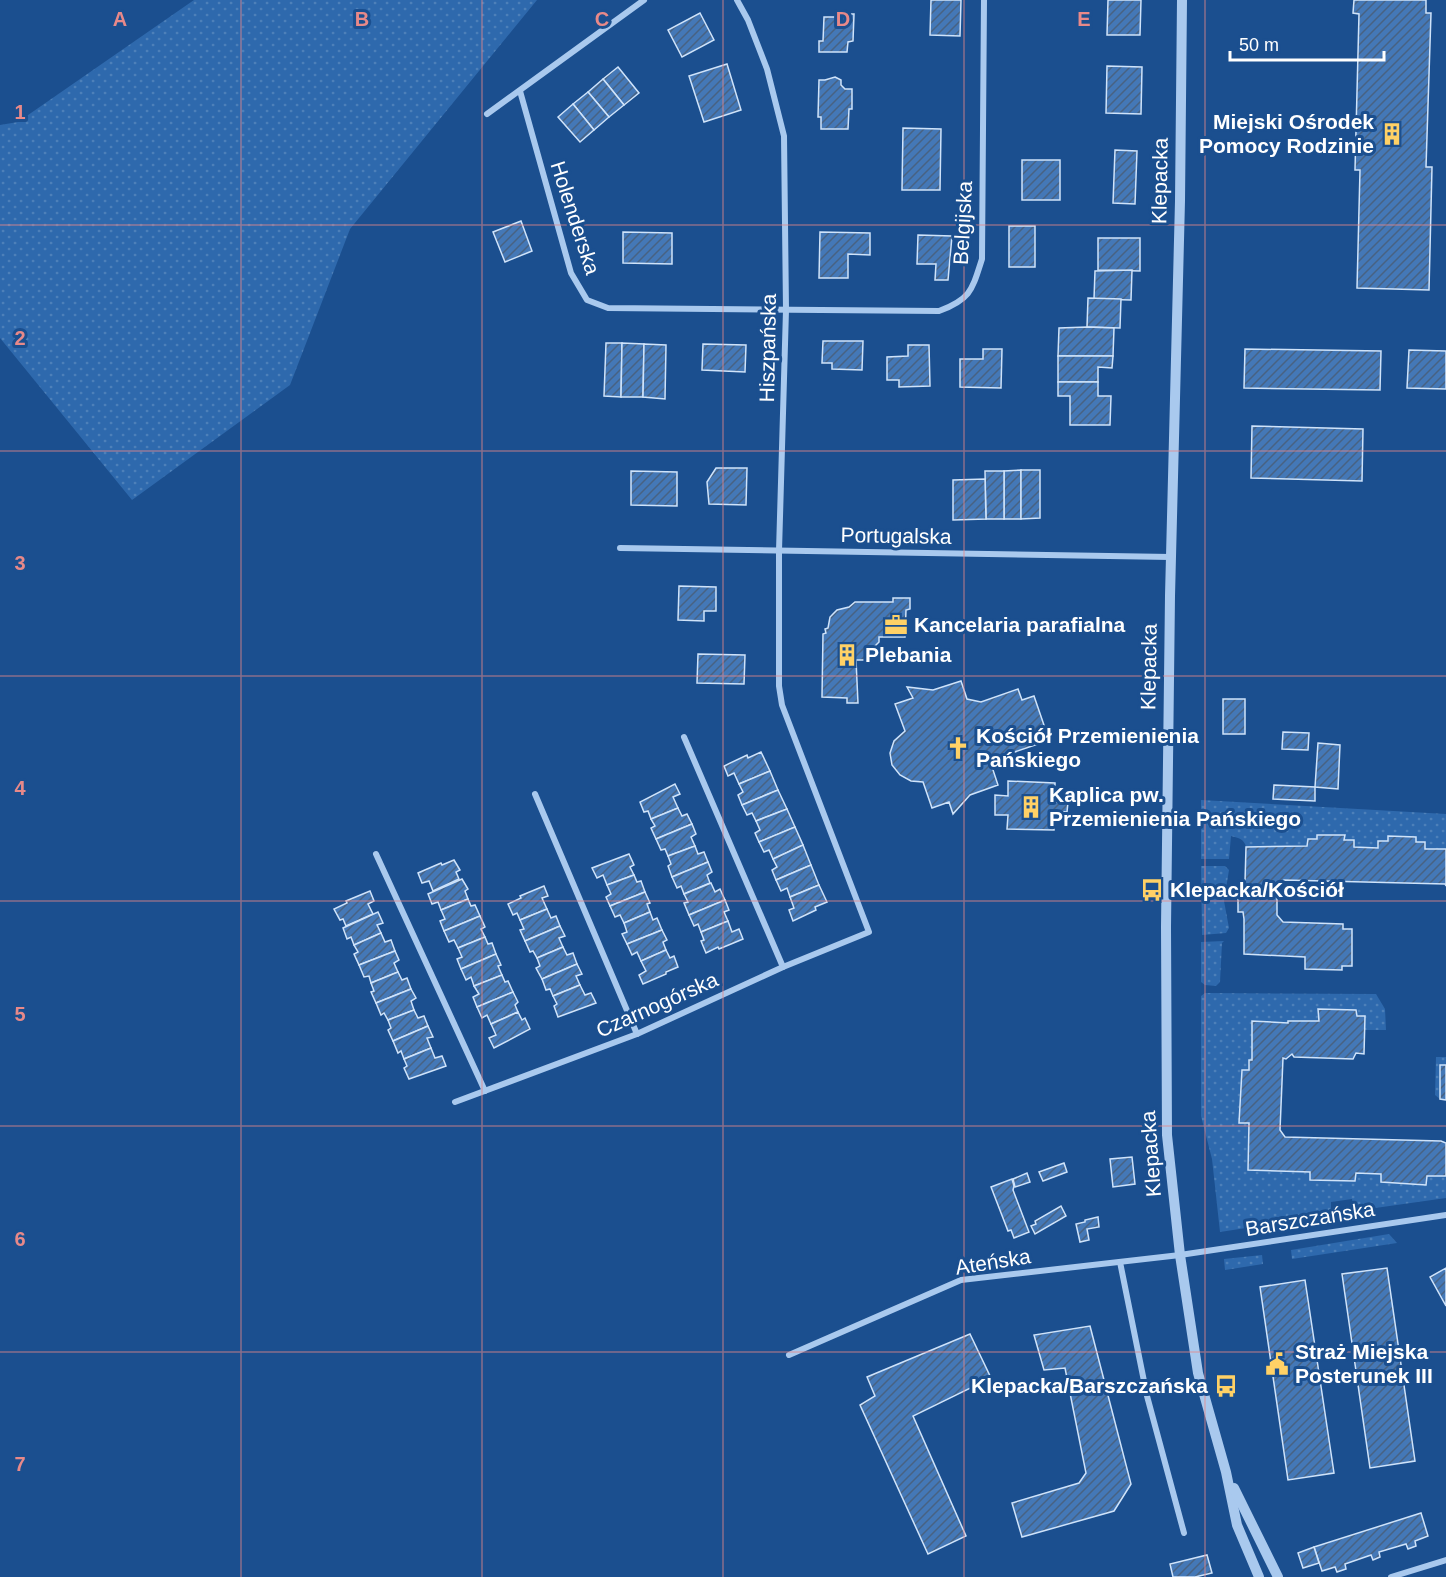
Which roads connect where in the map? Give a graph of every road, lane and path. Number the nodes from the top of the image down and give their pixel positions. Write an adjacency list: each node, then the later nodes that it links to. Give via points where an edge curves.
1 (644, 0): 5 (street)
2 (737, 0): 7 (street, Hiszpańska, via 767,69 784,136)
3 (984, 0): 7 (street, Belgijska, via 982,259 973,287 960,303 939,311)
4 (1182, 0): 10 (street, Klepacka)
5 (520, 91): 6 (street); 7 (street, Holenderska, via 571,273 587,300 608,308)
6 (487, 114)
7 (786, 310): 9 (street, Hiszpańska)
8 (620, 548): 9 (street, Portugalska)
9 (779, 551): 10 (street, Portugalska); 14 (street, Hiszpańska, via 782,705)
10 (1171, 557): 20 (street, Klepacka, via 1167,1136)
11 (684, 737): 15 (street)
12 (535, 794): 16 (street)
13 (376, 854): 17 (street)
14 (869, 932): 15 (street, Czarnogórska)
15 (783, 966): 16 (street, Czarnogórska)
16 (637, 1034): 17 (street, Czarnogórska)
17 (485, 1091): 18 (street, Czarnogórska)
18 (455, 1102)
19 (1446, 1215): 20 (street, Barszczańska)
20 (1180, 1255): 21 (street, Ateńska); 23 (street, Klepacka, via 1198,1373)
21 (1120, 1262): 22 (street, Ateńska, via 961,1280); 24 (street, via 1147,1396)
22 (789, 1355)
23 (1226, 1472): 26 (street, Klepacka, via 1238,1525); 27 (street, Klepacka)
24 (1184, 1533)
25 (1446, 1560): 28 (street)
26 (1259, 1577)
27 (1278, 1577)
28 (1391, 1577)

